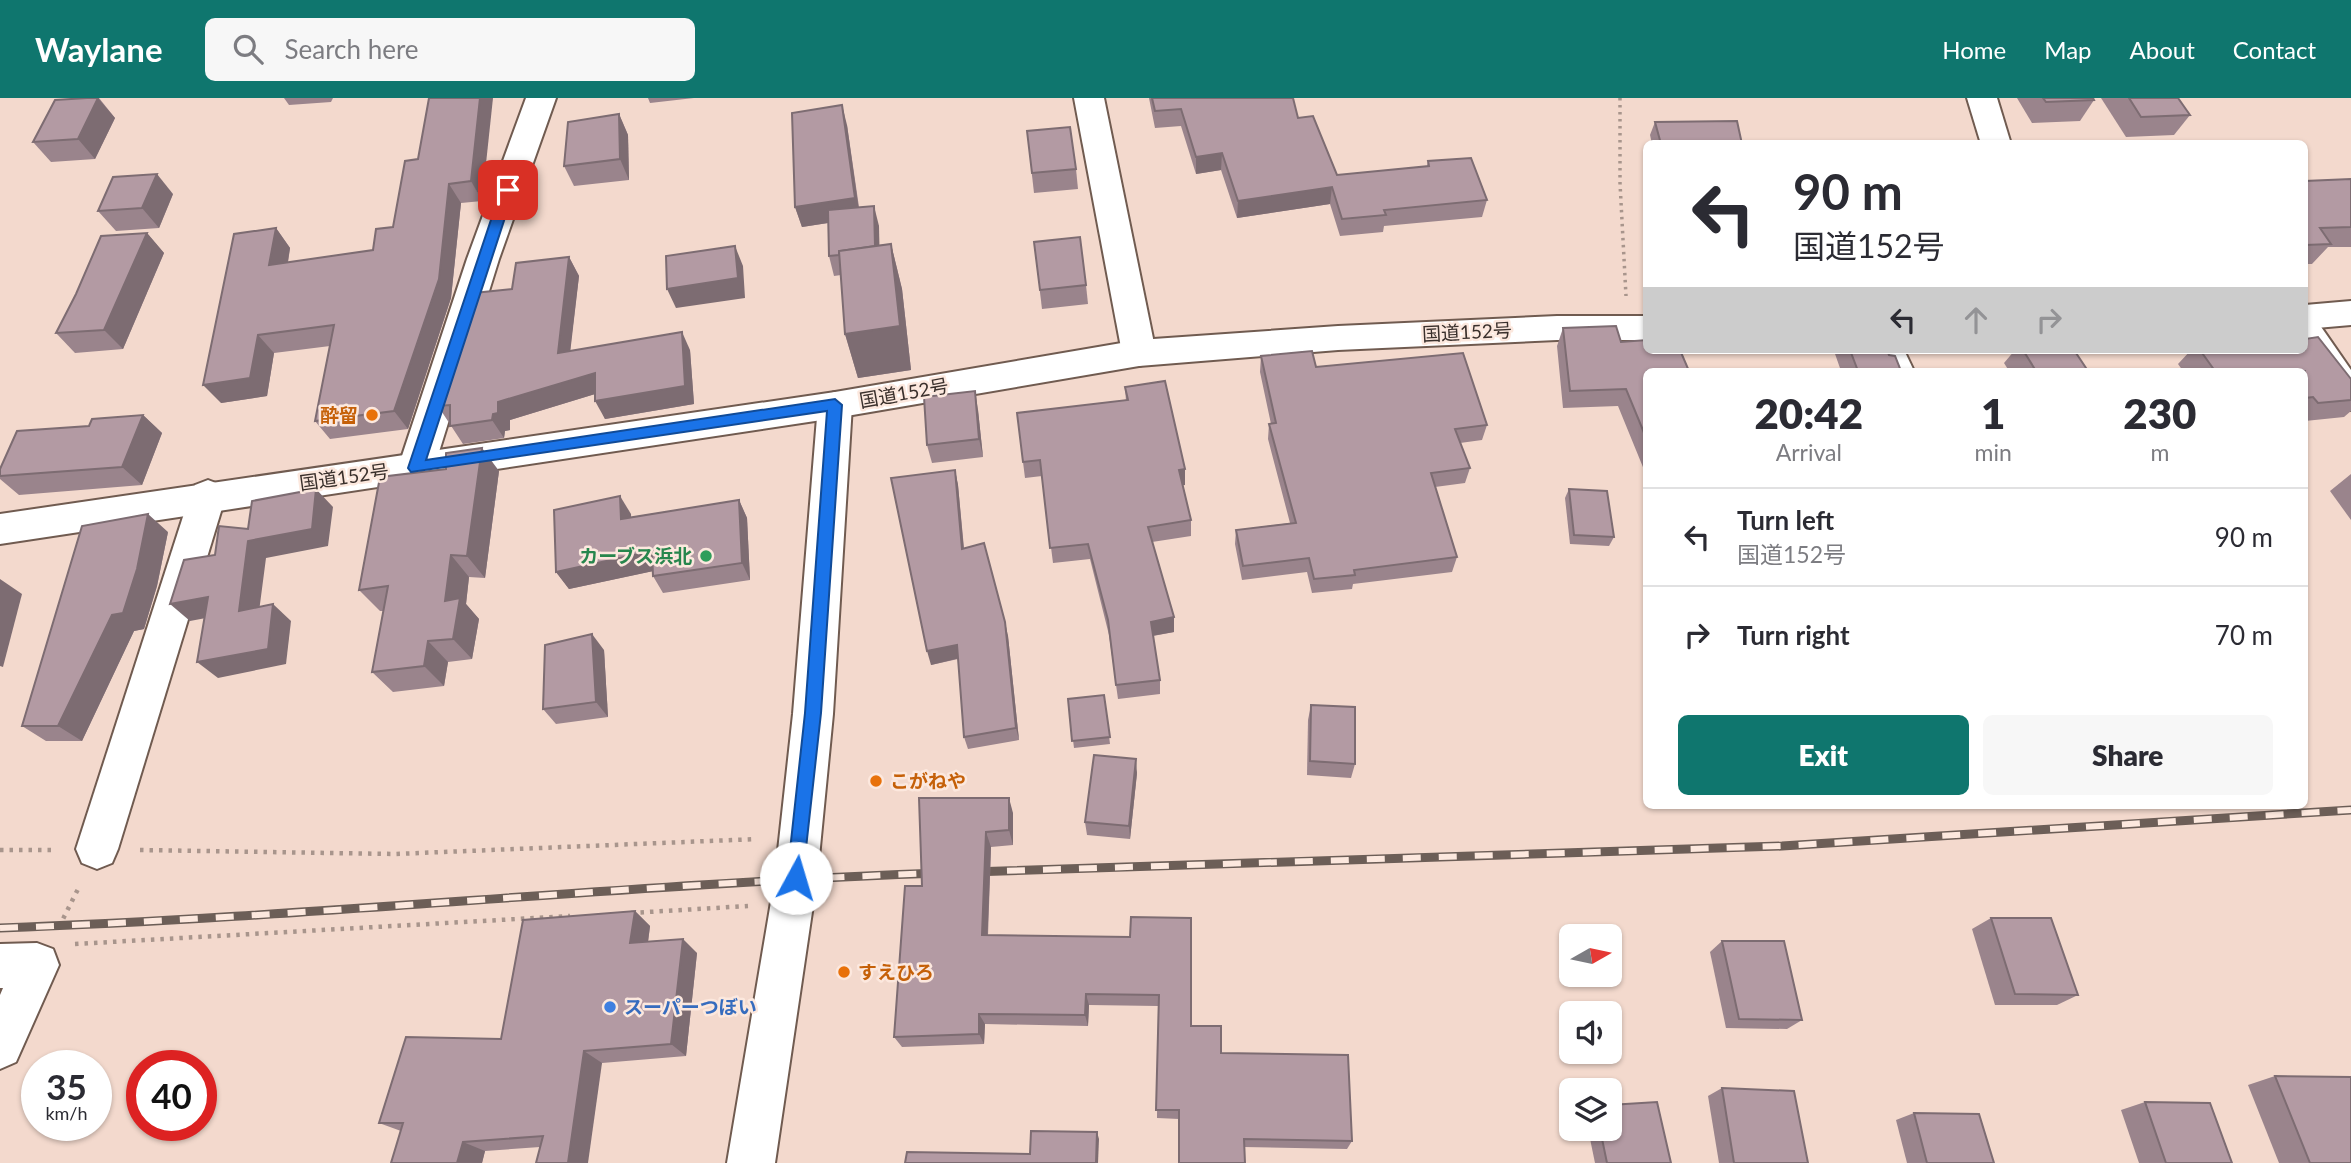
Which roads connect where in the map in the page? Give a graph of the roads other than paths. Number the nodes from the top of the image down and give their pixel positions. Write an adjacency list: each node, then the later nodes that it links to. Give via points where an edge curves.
1 (541, 98): 12 (main road, via 483,258)
2 (1089, 98): 9 (main road)
3 (1982, 98): 4 (main road)
4 (1995, 140)
5 (2351, 313): 6 (main road)
6 (2308, 317)
7 (1637, 328): 9 (main road, 国道152号, via 1352,337)
8 (2308, 334): 10 (main road)
9 (1139, 353): 11 (main road, 国道152号)
10 (2351, 397)
11 (835, 405): 12 (main road, 国道152号); 18 (main road, via 800,838)
12 (416, 468): 13 (main road, 国道152号)
13 (208, 495): 14 (main road, 国道152号); 15 (main road)
14 (0, 528)
15 (97, 849)
16 (28, 959): 17 (main road)
17 (0, 1046)
18 (751, 1163)

